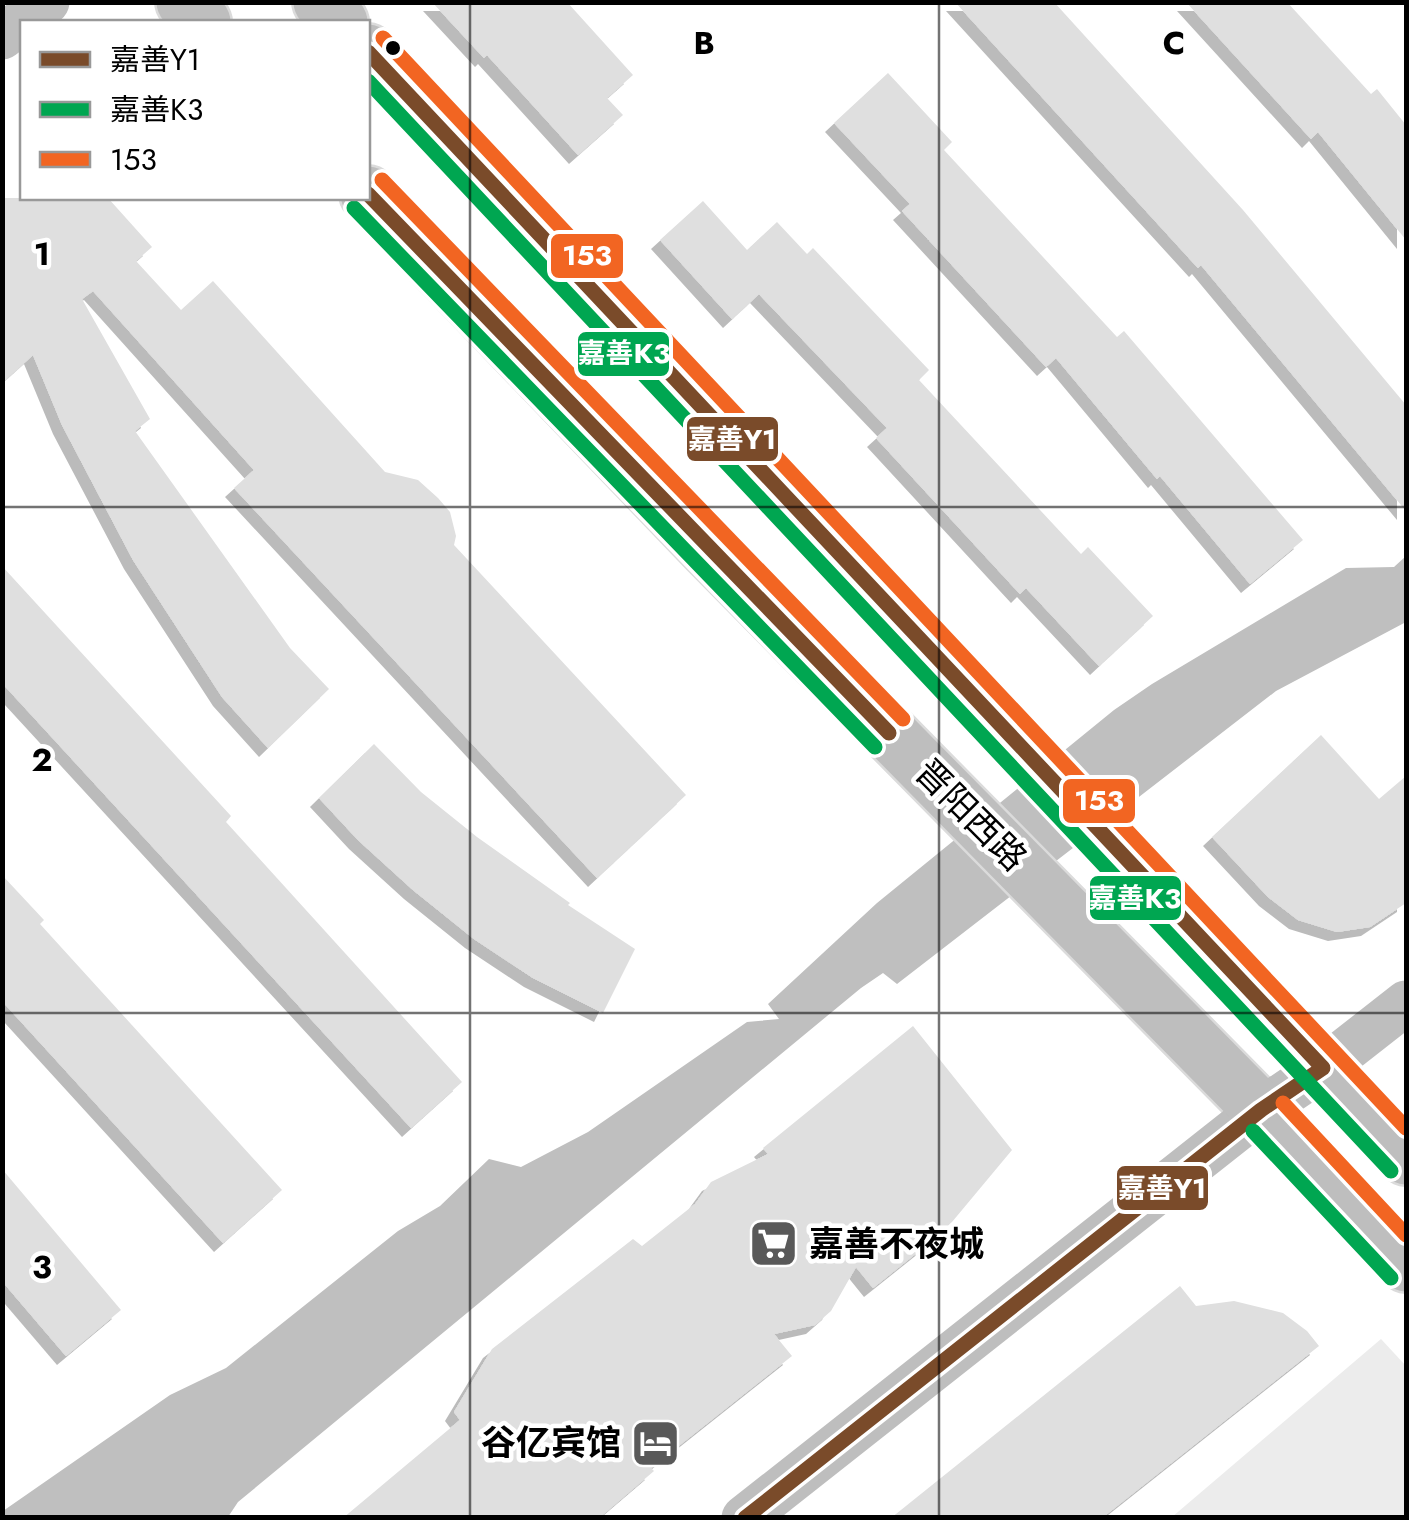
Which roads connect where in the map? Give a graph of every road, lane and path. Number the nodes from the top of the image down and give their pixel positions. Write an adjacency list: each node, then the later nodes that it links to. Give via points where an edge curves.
1 (47, 2): 2 (street)
2 (24, 20)
3 (370, 54): 6 (main road)
4 (370, 196): 7 (main road, 晋阳西路)
5 (1406, 1002): 6 (street)
6 (1322, 1068): 7 (street); 8 (main road)
7 (1261, 1110): 9 (main road, 晋阳西路); 10 (street)
8 (1406, 1157)
9 (1406, 1264)
10 (744, 1518)

